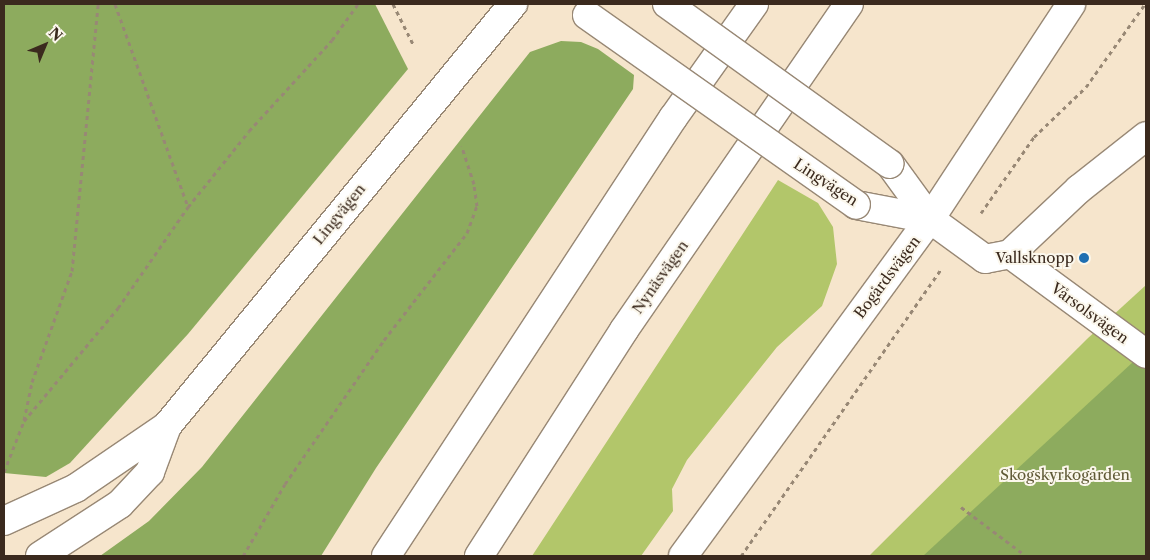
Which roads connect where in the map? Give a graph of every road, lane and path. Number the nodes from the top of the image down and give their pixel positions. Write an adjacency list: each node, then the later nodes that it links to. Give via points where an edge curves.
1 (98, 4): 20 (path, via 72,271 32,382)
2 (114, 4): 15 (path)
3 (358, 4): 15 (path, via 332,40 249,131)
4 (393, 4): 12 (path)
5 (513, 4): 21 (main road, Lingvägen)
6 (667, 4): 16 (main road, bridge, via 890,164)
7 (754, 4): 27 (main road, via 673,118)
8 (849, 4): 28 (main road, Nynäsvägen, via 624,330)
9 (1071, 4): 16 (main road, Bogårdsvägen)
10 (1145, 4): 17 (path, via 1086,87 1034,137)
11 (584, 10): 16 (main road, Lingvägen, bridge, via 856,205)
12 (414, 46)
13 (1146, 136): 18 (main road, via 1079,190)
14 (462, 146): 26 (path, via 477,206 467,233 384,340 285,484)
15 (188, 207): 20 (path, via 118,308)
16 (930, 219): 17 (main road); 29 (main road, Bogårdsvägen)
17 (960, 242): 18 (main road, via 985,259); 30 (path)
18 (1010, 254): 19 (main road, Vårsolsvägen)
19 (1146, 354)
20 (24, 421): 22 (path)
21 (168, 426): 24 (main road, Lingvägen, via 76,488); 25 (main road, Lingvägen, via 150,472 120,504)
22 (4, 472)
23 (961, 507): 31 (path)
24 (4, 521)
25 (40, 556)
26 (243, 556)
27 (386, 556)
28 (479, 556)
29 (683, 556)
30 (741, 556)
31 (1026, 556)

